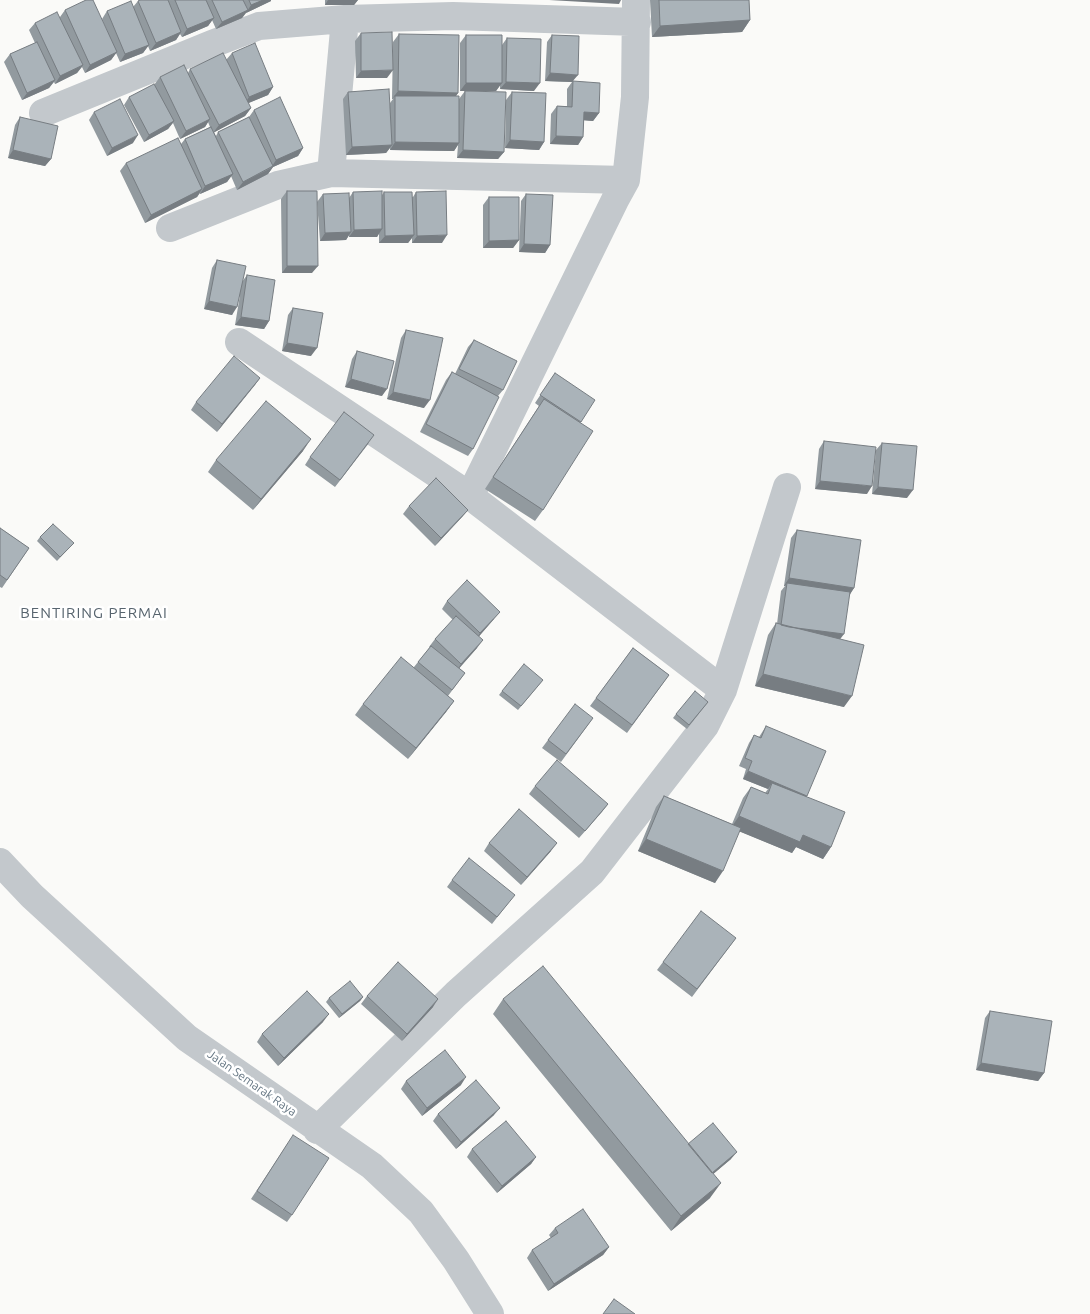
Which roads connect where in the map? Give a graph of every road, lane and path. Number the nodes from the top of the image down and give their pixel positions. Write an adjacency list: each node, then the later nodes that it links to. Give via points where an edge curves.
1 (636, 11): 2 (street); 5 (street, via 635,97)
2 (345, 19): 3 (street, via 259,26); 4 (street)
3 (43, 113)
4 (332, 173): 5 (street); 6 (street, via 278,185)
5 (626, 180): 9 (street)
6 (170, 228)
7 (239, 342): 9 (street)
8 (787, 487): 10 (street)
9 (470, 496): 10 (street)
10 (723, 690): 12 (street, via 705,726 592,872 456,994)
11 (0, 862): 12 (street, Jalan Semarak Raya, via 32,896 187,1038)
12 (318, 1130): 13 (street, Jalan Semarak Raya, via 372,1166 421,1212)
13 (490, 1314)

